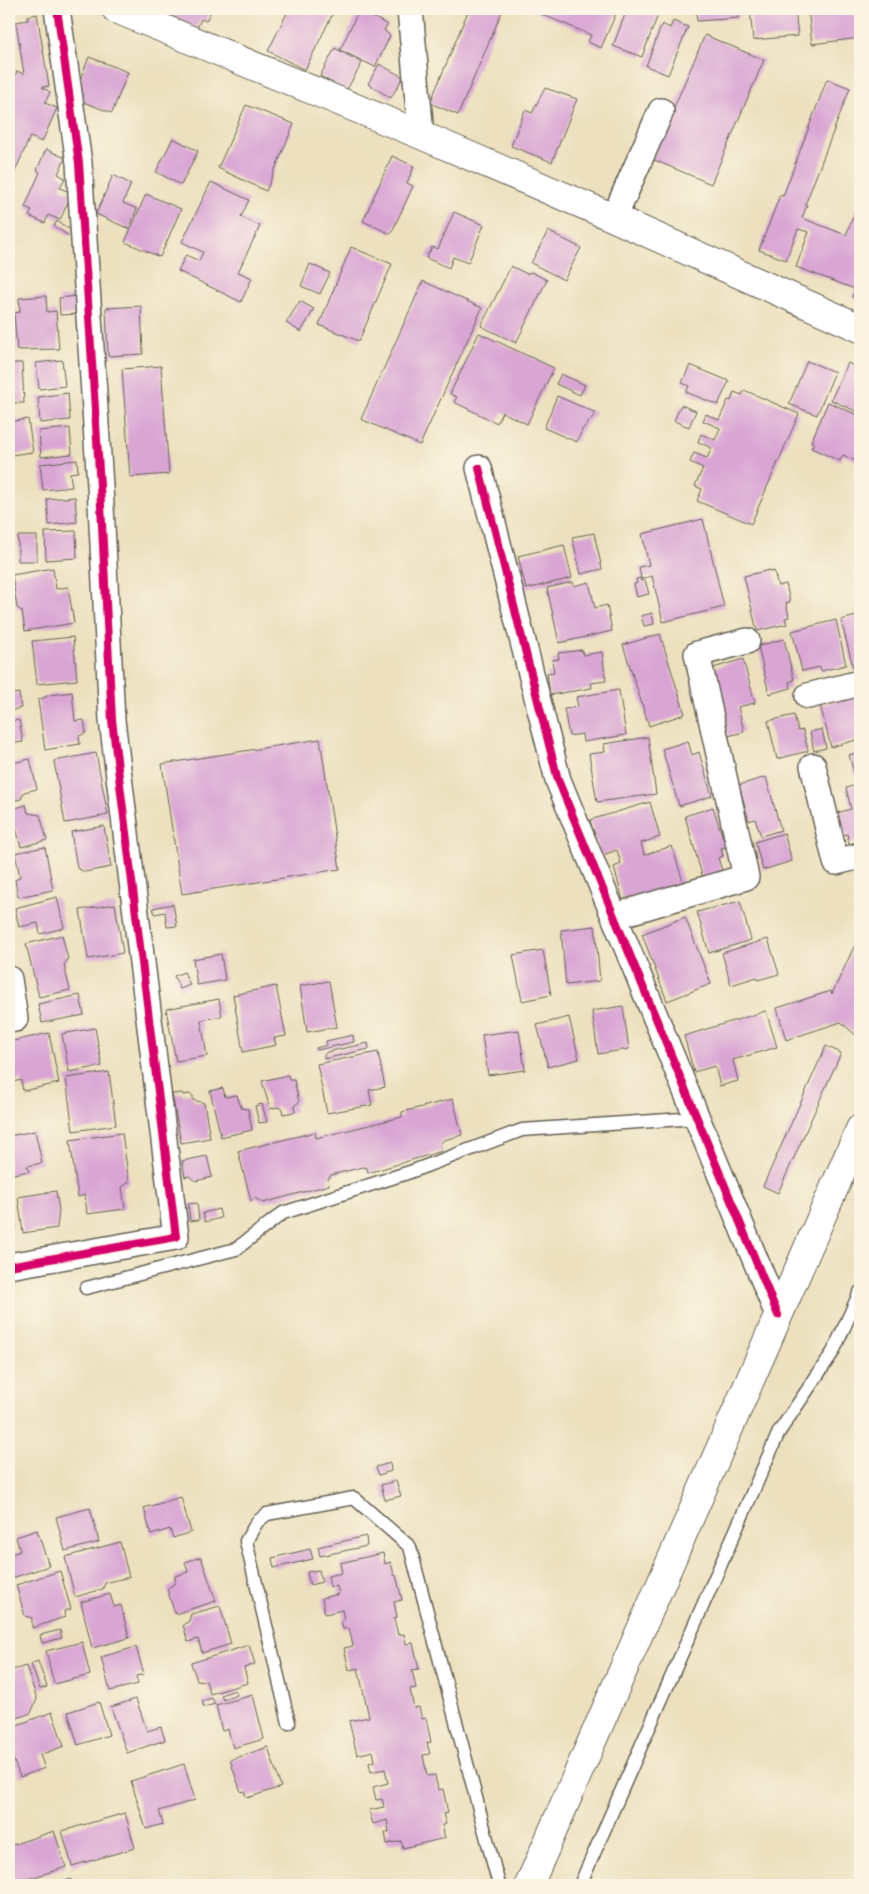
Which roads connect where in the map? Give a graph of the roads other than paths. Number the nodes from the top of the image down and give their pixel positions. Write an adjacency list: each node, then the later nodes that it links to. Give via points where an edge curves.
1 (57, 9): 19 (street, via 79,163 112,720 176,1238)
2 (116, 9): 5 (street)
3 (410, 9): 5 (street)
4 (661, 111): 6 (street)
5 (421, 135): 6 (street)
6 (614, 218): 7 (street)
7 (860, 328)
8 (479, 468): 14 (street, via 558,780)
9 (747, 641): 14 (street, via 697,654 746,877)
10 (860, 683): 11 (street)
11 (808, 696)
12 (813, 766): 13 (street, via 836,862)
13 (860, 856)
14 (615, 916): 17 (street)
15 (9, 979): 16 (street, via 15,1018)
16 (9, 1020)
17 (698, 1118): 20 (lane, via 522,1130 410,1172 283,1213 236,1249); 22 (street)
18 (860, 1129): 22 (street)
19 (9, 1266)
20 (86, 1288)
21 (860, 1292): 26 (lane, via 833,1352 779,1432)
22 (778, 1315): 25 (street)
23 (289, 1723): 24 (lane, via 246,1541 257,1522 267,1514 354,1498 410,1547)
24 (499, 1885)
25 (529, 1885)
26 (580, 1885)

